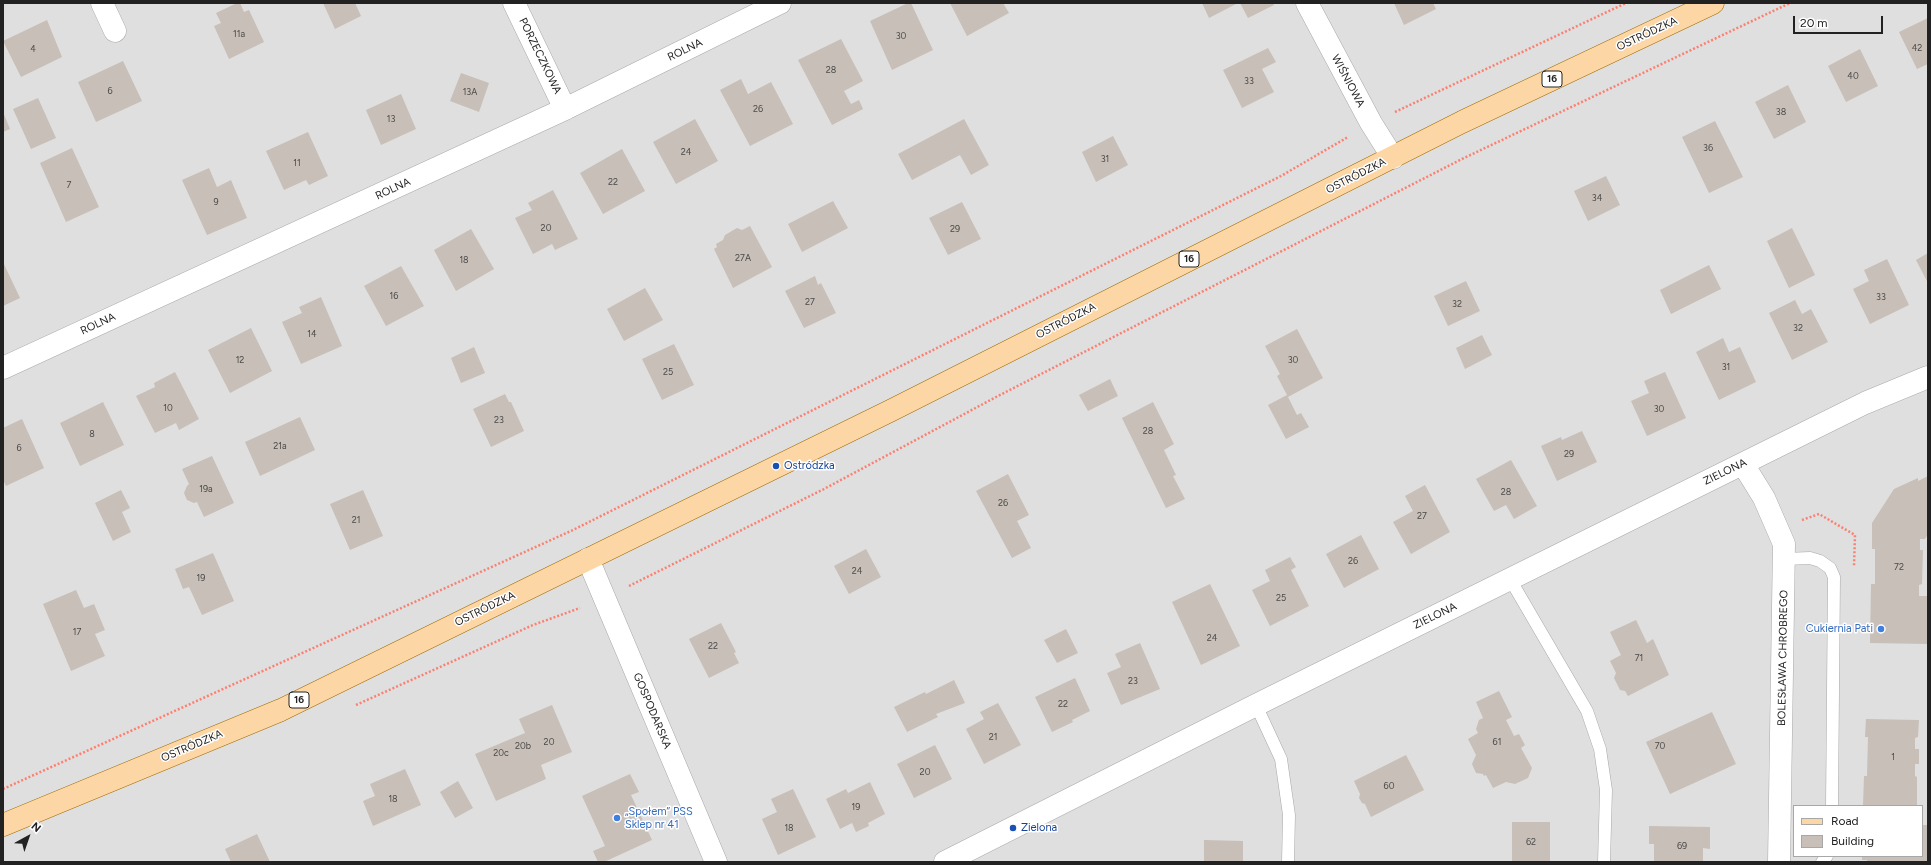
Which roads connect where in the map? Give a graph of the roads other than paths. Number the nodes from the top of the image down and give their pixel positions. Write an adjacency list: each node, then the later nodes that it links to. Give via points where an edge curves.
1 (102, 3): 6 (street)
2 (514, 3): 7 (street, PORZECZKOWA)
3 (780, 3): 7 (street, ROLNA)
4 (1307, 3): 8 (street, WIŚNIOWA, via 1371,123)
5 (1713, 3): 8 (main road, OSTRÓDZKA / 16)
6 (115, 32)
7 (565, 109): 9 (street, ROLNA)
8 (1393, 158): 12 (main road, OSTRÓDZKA / 16, via 892,410)
9 (3, 368)
10 (1928, 377): 11 (street, ZIELONA, via 1865,403)
11 (1743, 464): 13 (street, BOLESŁAWA CHROBREGO, via 1764,498 1784,544); 14 (street, ZIELONA)
12 (588, 559): 17 (main road, OSTRÓDZKA / 16, via 280,710); 18 (street, GOSPODARSKA)
13 (1784, 559): 16 (lane, via 1810,558 1820,561 1830,568 1834,577); 22 (street, BOLESŁAWA CHROBREGO)
14 (1510, 579): 15 (street, ZIELONA); 21 (lane, via 1587,711 1600,749 1606,790)
15 (1256, 705): 19 (street, ZIELONA); 20 (lane, via 1281,759 1289,815)
16 (1832, 805)
17 (3, 825)
18 (716, 862)
19 (945, 862)
20 (1288, 862)
21 (1604, 862)
22 (1779, 862)

